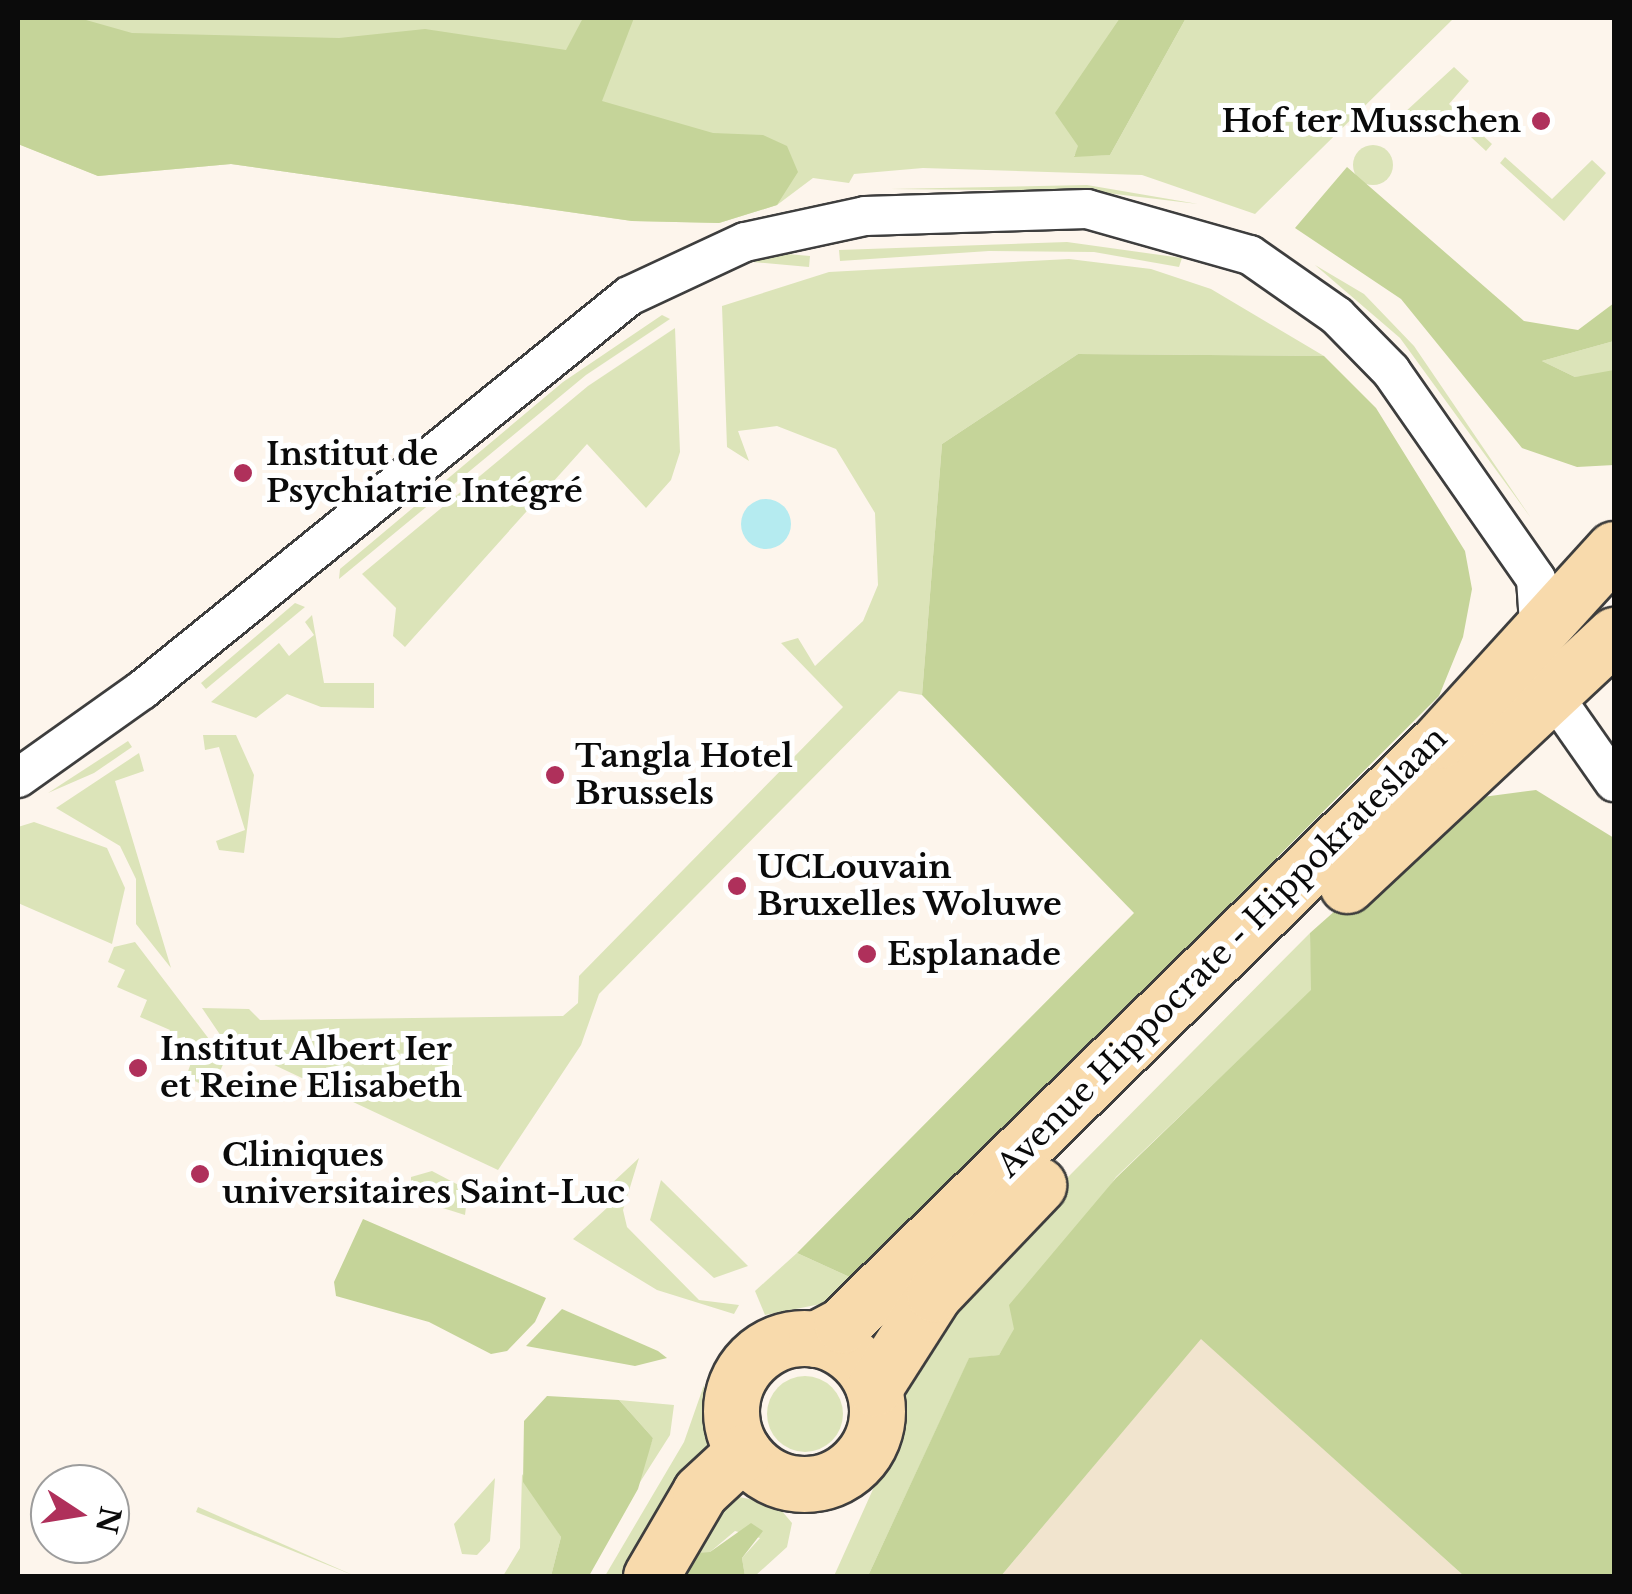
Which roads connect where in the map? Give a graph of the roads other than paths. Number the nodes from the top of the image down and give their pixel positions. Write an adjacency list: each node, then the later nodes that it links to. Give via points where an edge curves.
1 (1614, 550): 2 (street, Avenue Hippocrate - Hippokrateslaan)
2 (1540, 623): 4 (street); 5 (street, via 1536,580 1391,371 1338,316 1250,255 1087,209 865,216 745,242 629,296 142,690); 7 (street, Avenue Hippocrate - Hippokrateslaan, via 1440,740 842,1325)
3 (1614, 635): 4 (street, Avenue Hippocrate - Hippokrateslaan)
4 (1550, 692): 6 (street); 8 (street, Avenue Hippocrate - Hippokrateslaan, via 1000,1223 934,1294)
5 (18, 778)
6 (1614, 782)
7 (816, 1339): 8 (street, via 852,1356); 9 (street, Avenue Hippocrate - Hippokrateslaan, via 777,1343 745,1367 731,1409)
8 (874, 1388): 9 (street, Avenue Hippocrate - Hippokrateslaan, via 874,1432 837,1478 790,1484)
9 (743, 1452): 10 (street, via 700,1492)
10 (651, 1576)

